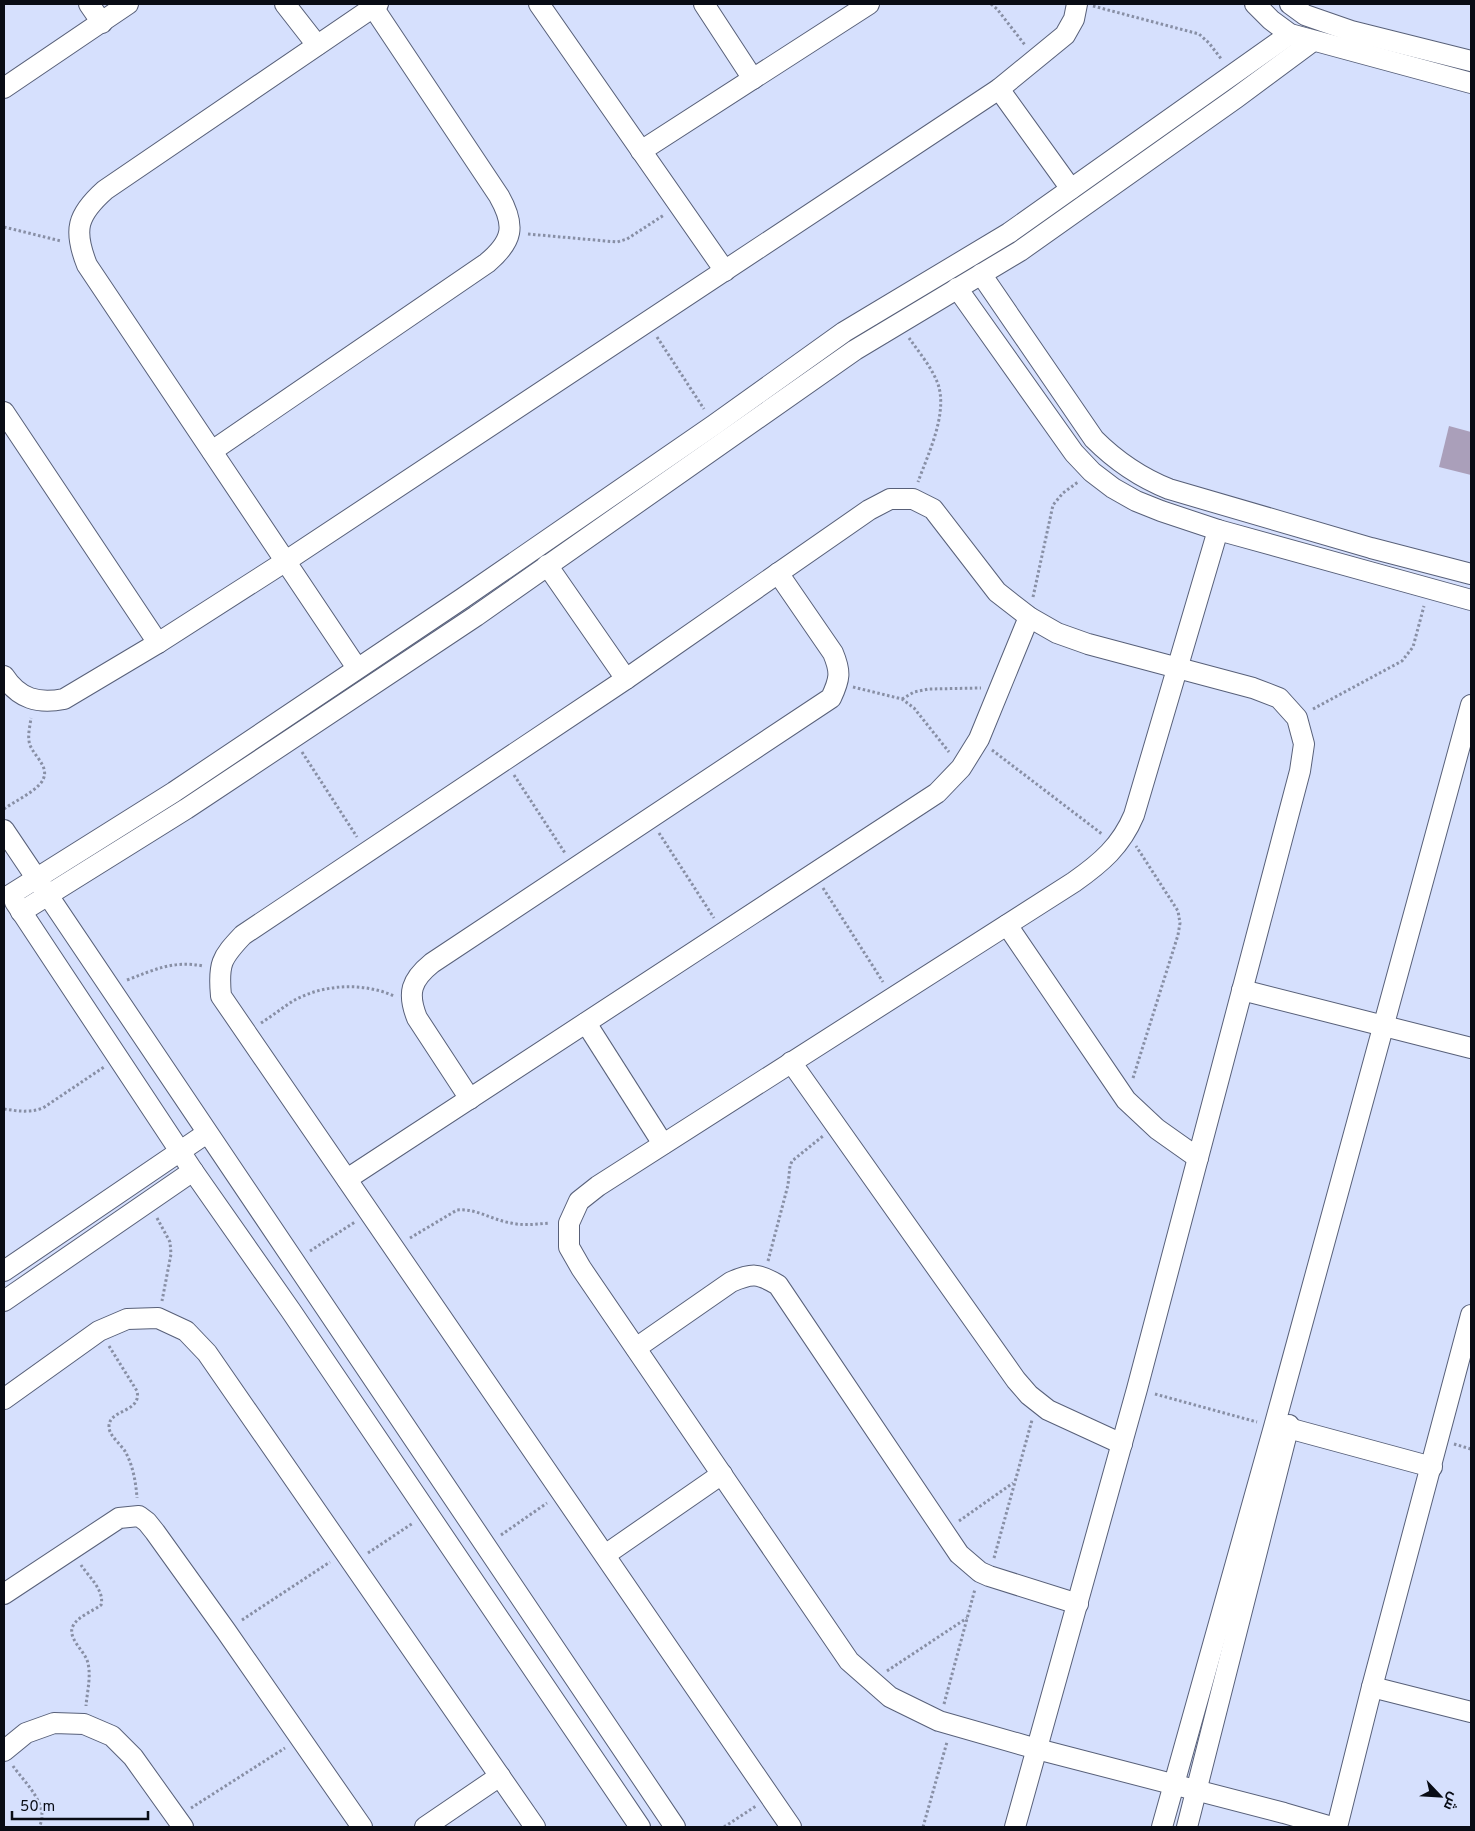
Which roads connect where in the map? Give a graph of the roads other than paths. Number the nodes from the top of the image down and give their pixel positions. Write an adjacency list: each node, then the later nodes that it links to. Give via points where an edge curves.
1 (89, 4): 11 (street)
2 (128, 4): 11 (street)
3 (285, 4): 14 (street)
4 (539, 4): 24 (street)
5 (704, 4): 19 (street)
6 (869, 4): 19 (street)
7 (1076, 4): 22 (street, via 1074,19 1065,35)
8 (1255, 4): 12 (street)
9 (1290, 4): 15 (street, via 1305,15 1351,31)
10 (375, 6): 14 (street); 32 (street, via 499,196 509,213 510,232 502,250 487,263)
11 (102, 23): 21 (street)
12 (1290, 34): 13 (street); 18 (street)
13 (1313, 41): 17 (street); 23 (street)
14 (317, 45): 32 (street, via 105,190 89,204 80,224 79,245 87,265)
15 (1448, 55): 16 (street); 17 (street)
16 (1471, 61)
17 (1443, 76): 20 (street)
18 (1228, 78): 23 (street); 25 (street)
19 (752, 79): 24 (street)
20 (1471, 83)
21 (4, 88)
22 (999, 88): 25 (street); 28 (street)
23 (1236, 98): 27 (street)
24 (641, 151): 28 (street)
25 (1070, 189): 26 (street)
26 (1009, 232): 27 (street); 40 (street, via 844,332)
27 (1020, 251): 29 (street)
28 (724, 271): 35 (street)
29 (981, 274): 30 (street); 34 (street, via 1094,439 1128,469 1169,489)
30 (957, 288): 33 (street, via 1074,453 1092,472 1136,501); 36 (street, via 855,350)
31 (4, 412): 44 (street)
32 (212, 451): 35 (street)
33 (1218, 530): 37 (street); 46 (street)
34 (1371, 548): 37 (street); 39 (street)
35 (286, 561): 44 (street); 45 (street)
36 (547, 565): 42 (street); 48 (street)
37 (1364, 571): 41 (street)
38 (778, 573): 43 (street, via 869,510 890,499 913,499 934,509 997,592); 48 (street); 62 (street, via 833,653 839,668 838,684 831,698 420,973 412,988 412,1004 417,1018)
39 (1471, 574)
40 (463, 598): 42 (street); 45 (street)
41 (1471, 600)
42 (476, 616): 54 (street, via 186,809)
43 (1029, 617): 46 (street, via 1088,644); 58 (street, via 979,740 961,768 937,793)
44 (158, 643): 47 (street, via 64,699 33,700 18,693)
45 (358, 668): 52 (street, via 174,792)
46 (1178, 668): 56 (street, via 1136,808 1122,839 1097,866); 57 (street, via 1279,698 1297,718 1304,744 1300,771)
47 (4, 676)
48 (626, 679): 68 (street, via 243,935 226,953 219,974 221,996)
49 (1471, 706): 59 (street)
50 (1471, 757): 59 (street)
51 (4, 830): 52 (street)
52 (37, 878): 53 (street); 54 (street)
53 (7, 890): 55 (street)
54 (48, 895): 55 (street); 63 (street)
55 (22, 912): 65 (street)
56 (1007, 924): 61 (street); 66 (street, via 1126,1100 1157,1129)
57 (1242, 990): 59 (street); 66 (street)
58 (586, 1023): 62 (street); 64 (street)
59 (1390, 1028): 60 (street); 76 (street)
60 (1471, 1048)
61 (792, 1062): 64 (street); 77 (street, via 1016,1380 1038,1402 1063,1418)
62 (470, 1099): 68 (street)
63 (207, 1133): 65 (street); 70 (street)
64 (663, 1144): 74 (street, via 579,1201 568,1222 569,1247)
65 (180, 1151): 67 (street); 69 (street)
66 (1198, 1158): 77 (street)
67 (193, 1171): 71 (street); 72 (street)
68 (347, 1179): 80 (street)
69 (4, 1271)
70 (317, 1294): 72 (street); 95 (street)
71 (4, 1301)
72 (291, 1311): 94 (street)
73 (1471, 1315): 78 (street)
74 (636, 1348): 79 (street); 82 (street, via 731,1282 747,1275 764,1276 778,1285 959,1554 984,1574)
75 (4, 1399): 87 (street, via 99,1331 127,1318 158,1318 186,1331 207,1354)
76 (1281, 1427): 78 (street); 88 (street); 89 (street)
77 (1122, 1444): 82 (street)
78 (1432, 1466): 83 (street)
79 (722, 1474): 80 (street); 85 (street, via 849,1661 870,1682 890,1697 945,1723)
80 (605, 1555): 96 (street)
81 (4, 1594): 91 (street, via 120,1518 139,1516 155,1532 226,1631)
82 (1078, 1604): 85 (street)
83 (1372, 1687): 84 (street); 101 (street)
84 (1471, 1712)
85 (1037, 1749): 88 (street); 97 (street)
86 (6, 1756): 90 (street, via 26,1733 54,1723 84,1724 112,1736 133,1757)
87 (500, 1776): 92 (street); 93 (street)
88 (1174, 1786): 89 (street); 98 (street)
89 (1196, 1792): 99 (street); 100 (street)
90 (180, 1822)
91 (362, 1827)
92 (425, 1827)
93 (535, 1827)
94 (640, 1827)
95 (675, 1827)
96 (791, 1827)
97 (1015, 1827)
98 (1162, 1827)
99 (1187, 1827)
100 (1332, 1827)
101 (1336, 1827)

